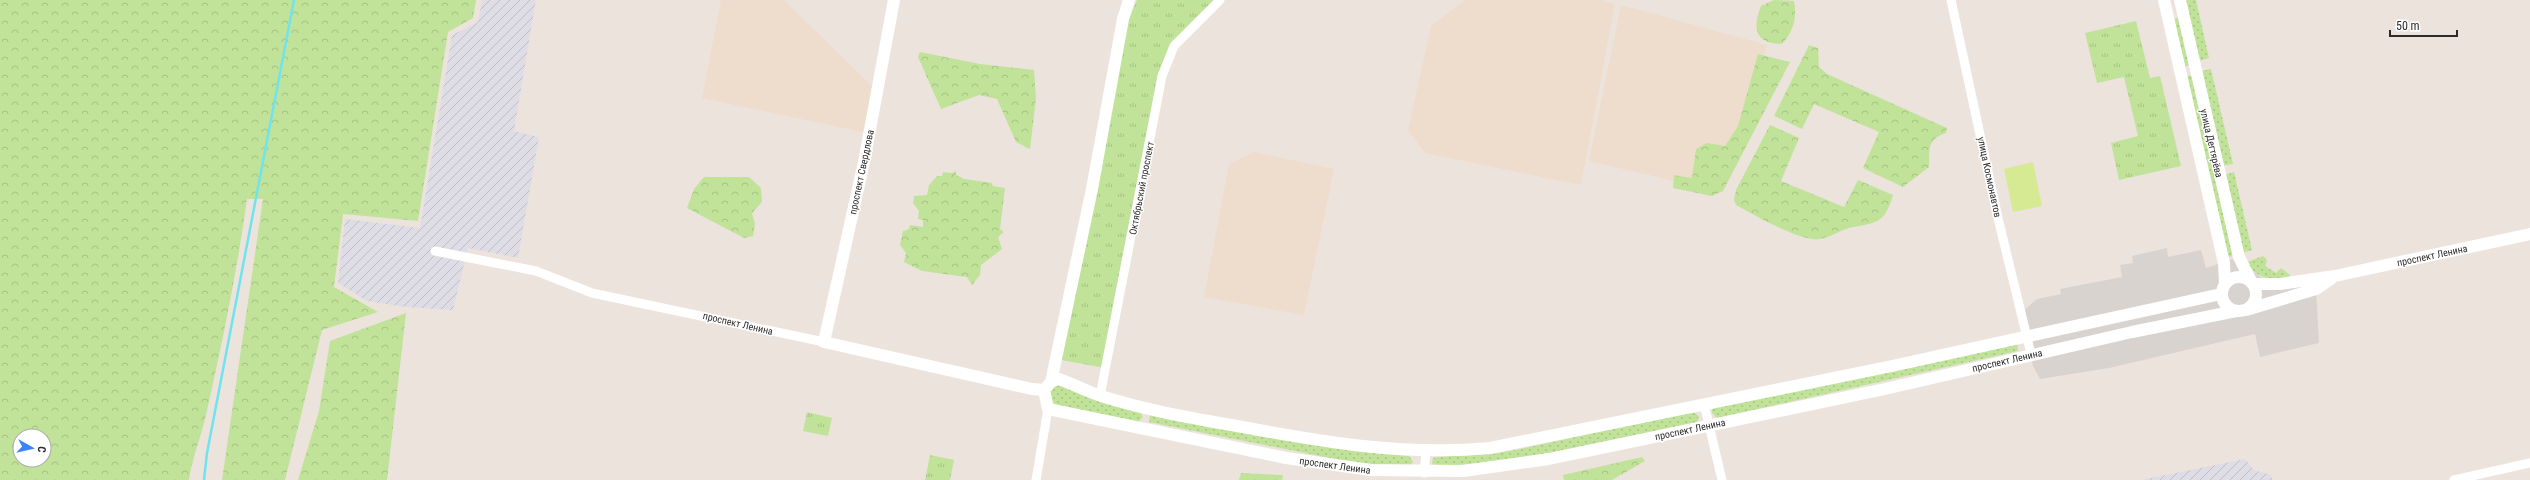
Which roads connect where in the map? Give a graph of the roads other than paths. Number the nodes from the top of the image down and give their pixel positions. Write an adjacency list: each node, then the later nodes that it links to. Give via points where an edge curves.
1 (894, 0): 14 (main road, проспект Свердлова, via 864,162)
2 (1129, 0): 16 (main road, via 1123,19 1092,189)
3 (1220, 0): 17 (street, Октябрьский проспект, via 1174,46 1162,76)
4 (1951, 0): 13 (street, улица Космонавтов, via 1998,218)
5 (2164, 0): 11 (main road, улица Дегтярёва, via 2224,263)
6 (2180, 0): 10 (main road, улица Дегтярёва, via 2238,257)
7 (2530, 234): 9 (main road, проспект Ленина)
8 (435, 251): 14 (street, проспект Ленина, via 536,271 592,293)
9 (2335, 276): 10 (main road, проспект Ленина, via 2280,284); 12 (main road, проспект Ленина, via 2316,289 2267,306)
10 (2253, 283): 11 (main road, via 2240,277 2231,278); 12 (main road, via 2255,301)
11 (2223, 289): 12 (main road, via 2226,306); 13 (main road, проспект Ленина)
12 (2239, 311): 15 (main road, проспект Ленина)
13 (2027, 336): 15 (street, улица Космонавтов); 18 (main road, проспект Ленина)
14 (824, 342): 16 (main road, проспект Ленина, via 1032,389)
15 (2031, 354): 21 (main road, проспект Ленина, via 1885,389)
16 (1047, 386): 17 (main road, проспект Ленина, via 1058,379); 20 (main road)
17 (1100, 396): 19 (main road, проспект Ленина)
18 (1704, 404): 21 (street); 23 (main road, проспект Ленина, via 1490,448)
19 (1144, 407): 22 (main road, via 1146,418); 23 (main road, проспект Ленина, via 1291,436 1373,449)
20 (1048, 409): 22 (main road, проспект Ленина); 26 (street)
21 (1711, 425): 25 (main road, проспект Ленина, via 1528,463 1463,472); 27 (street)
22 (1141, 428): 25 (main road, проспект Ленина, via 1286,458 1370,470)
23 (1426, 452): 25 (street)
24 (2530, 463): 28 (street)
25 (1424, 472)
26 (1036, 480)
27 (1722, 480)
28 (2454, 480)

